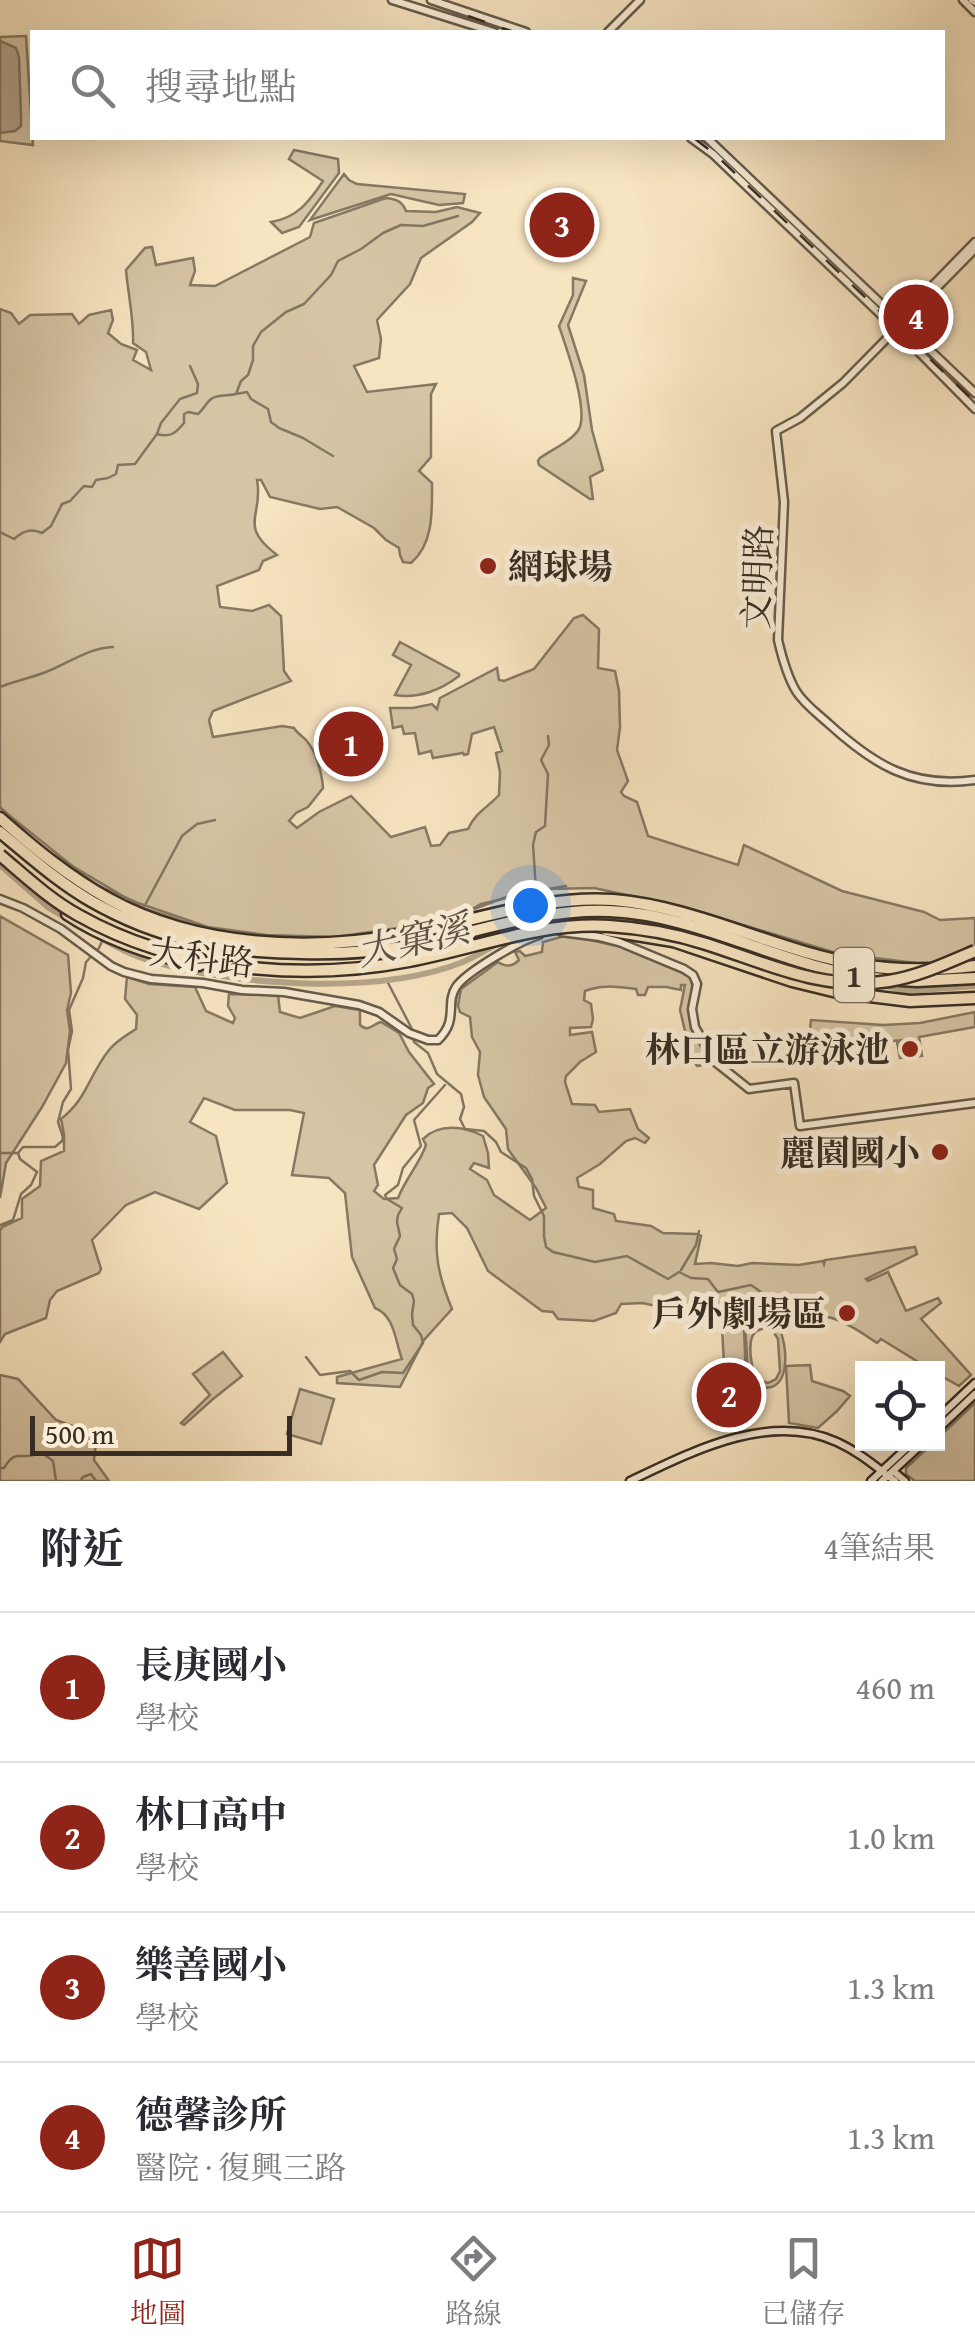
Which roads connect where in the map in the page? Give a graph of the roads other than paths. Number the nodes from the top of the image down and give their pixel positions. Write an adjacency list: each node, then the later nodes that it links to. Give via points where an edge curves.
1 (392, 0): 6 (street)
2 (640, 0): 8 (street)
3 (963, 0): 5 (street)
4 (436, 1): 7 (street)
5 (975, 12)
6 (488, 30)
7 (520, 30)
8 (610, 30)
9 (693, 140): 13 (street)
10 (708, 140): 13 (street)
11 (975, 242): 13 (street)
12 (975, 250): 13 (street)
13 (900, 324): 14 (street); 15 (street); 16 (street, 文明路, via 832,393 776,431 784,502 778,640 796,691 858,751 908,775)
14 (975, 394)
15 (975, 409)
16 (975, 780)
17 (0, 818): 22 (highway, 1, via 111,900 173,926 238,938 332,943 552,903 612,900 698,917 861,965)
18 (0, 832): 23 (highway, 1, via 110,911 173,938 220,948 377,950 522,918 614,910 846,973 917,981)
19 (0, 857): 21 (highway, 1, bridge, via 106,930 196,960 272,969 366,968 580,926 685,938 838,983 905,978); 24 (highway, 1, bridge, via 46,900 97,931 207,966 367,972 535,934 604,930 673,941 837,992 910,1001)
20 (0, 899): 25 (street, 大科路, via 117,970 359,1005 428,1040 442,1037 452,1019 455,988 530,938 559,932 619,942 690,972 696,979 693,1021 714,1061 749,1089 794,1083 800,1126)
21 (975, 952)
22 (975, 966)
23 (975, 978)
24 (975, 998)
25 (975, 1103)
26 (975, 1384): 28 (street)
27 (975, 1394): 29 (street)
28 (945, 1412)
29 (945, 1422)
30 (905, 1451): 32 (street)
31 (913, 1451): 32 (street)
32 (886, 1473): 33 (street, via 824,1436 772,1430 690,1454); 34 (street); 35 (street)
33 (630, 1481)
34 (871, 1481)
35 (905, 1481)

